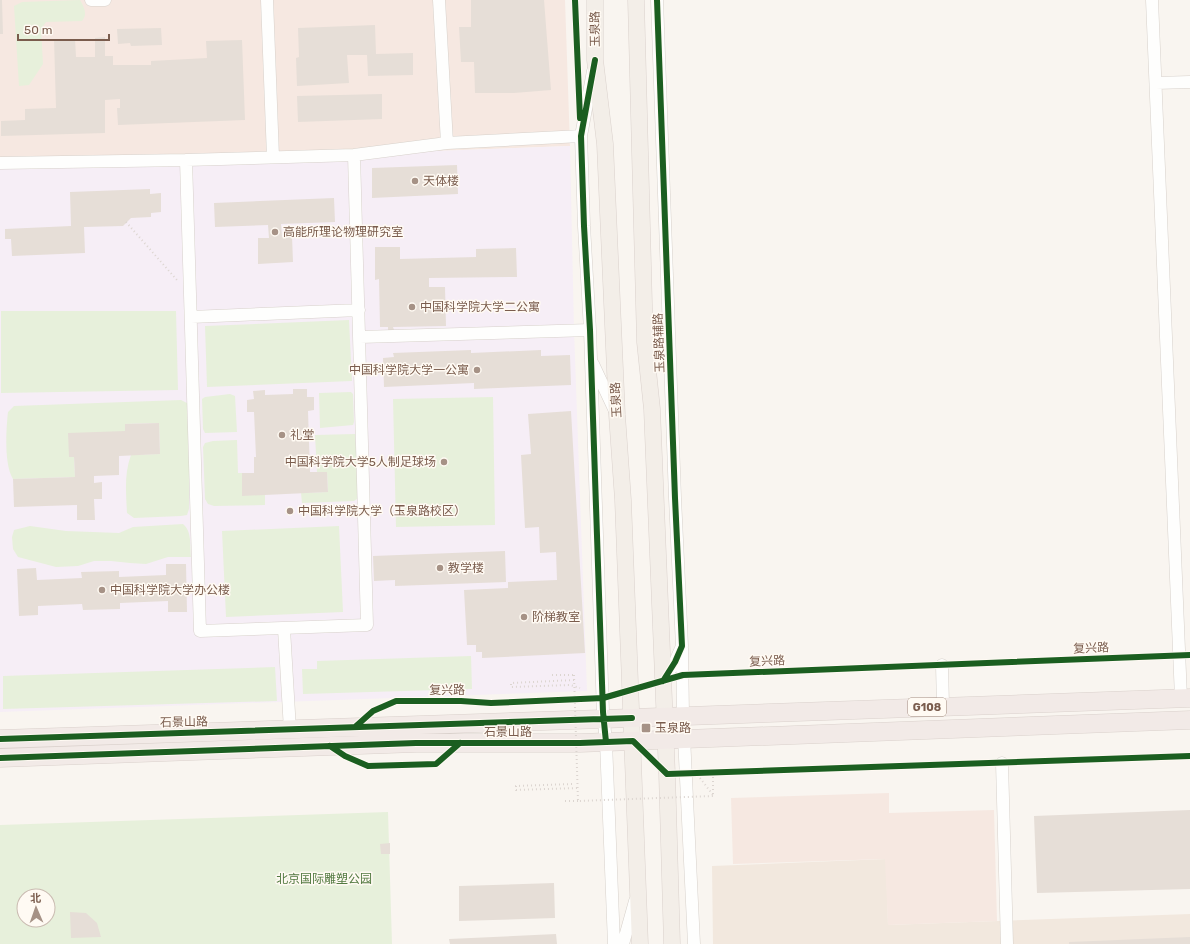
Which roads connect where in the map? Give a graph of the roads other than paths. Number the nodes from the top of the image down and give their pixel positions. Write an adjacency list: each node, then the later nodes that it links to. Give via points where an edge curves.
1 (91, 0): 2 (street)
2 (105, 0)
3 (267, 0): 15 (street)
4 (440, 0): 13 (street)
5 (595, 0): 9 (main road, 玉泉路)
6 (636, 0): 27 (main road, via 645,342 652,409)
7 (658, 0): 25 (street, 玉泉路辅路)
8 (1152, 0): 11 (street)
9 (595, 60): 12 (street); 23 (main road, 玉泉路, via 605,144)
10 (1190, 82): 11 (street)
11 (1156, 83): 28 (street, via 1178,655)
12 (581, 136): 13 (street); 20 (street)
13 (447, 143): 14 (street)
14 (354, 154): 15 (street); 18 (street)
15 (273, 157): 16 (street)
16 (186, 160): 17 (street); 19 (street)
17 (0, 163)
18 (359, 310): 19 (street); 21 (street)
19 (191, 317): 24 (street, via 200,631)
20 (590, 330): 21 (street); 22 (street)
21 (360, 337): 24 (street, via 367,625)
22 (590, 357): 23 (street); 33 (street)
23 (616, 414): 32 (main road, 玉泉路, via 623,500)
24 (284, 629): 35 (street)
25 (682, 646): 27 (street, 玉泉路辅路); 31 (street)
26 (942, 665): 29 (street)
27 (663, 680): 30 (main road)
28 (1185, 698): 29 (highway, G108)
29 (943, 706): 31 (highway, G108)
30 (664, 716): 31 (highway, G108); 32 (highway, G108); 38 (main road)
31 (683, 716): 37 (street)
32 (632, 718): 33 (highway, 石景山路 / G108); 39 (main road, 玉泉路)
33 (603, 719): 35 (highway, 石景山路 / G108); 40 (street)
34 (1190, 720): 37 (highway, G108)
35 (290, 730): 36 (highway, 石景山路 / G108)
36 (0, 739)
37 (684, 739): 38 (highway, G108); 48 (street)
38 (666, 740): 39 (highway, G108); 47 (main road)
39 (633, 741): 40 (highway, 石景山路 / G108); 43 (main road, 玉泉路)
40 (606, 742): 41 (highway, 石景山路 / G108, via 416,743); 44 (street)
41 (0, 758)
42 (1002, 763): 49 (street)
43 (638, 888): 45 (street); 46 (main road, 玉泉路)
44 (614, 944)
45 (623, 944)
46 (640, 944)
47 (672, 944)
48 (694, 944)
49 (1008, 944)

